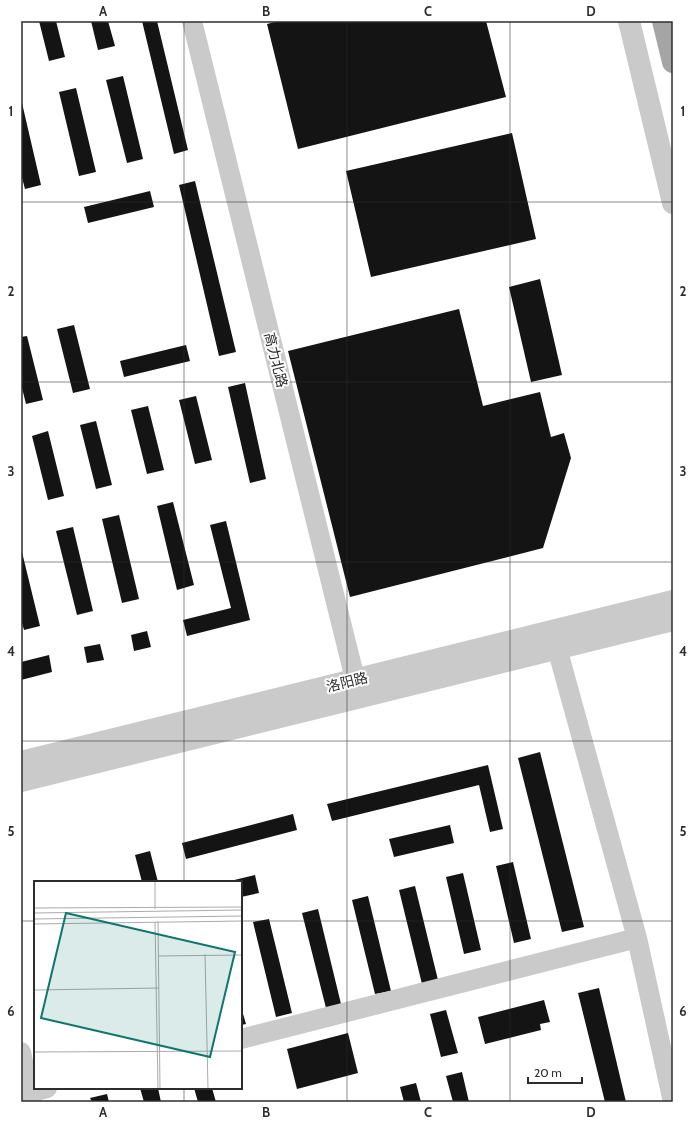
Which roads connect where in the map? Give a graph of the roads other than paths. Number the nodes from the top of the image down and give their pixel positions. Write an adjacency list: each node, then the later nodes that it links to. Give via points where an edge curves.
1 (192, 21): 9 (street, 高力北路)
2 (629, 21): 5 (street)
3 (663, 21): 4 (main road)
4 (673, 62)
5 (673, 203)
6 (673, 601): 9 (street, 洛阳路)
7 (673, 620): 8 (street, 洛阳路)
8 (557, 648): 9 (street, 洛阳路); 12 (street)
9 (358, 689): 10 (street, 洛阳路); 11 (street, 洛阳路)
10 (21, 762)
11 (21, 781)
12 (637, 938): 13 (street); 16 (street)
13 (242, 1039)
14 (21, 1052): 15 (street)
15 (32, 1094)
16 (673, 1102)

